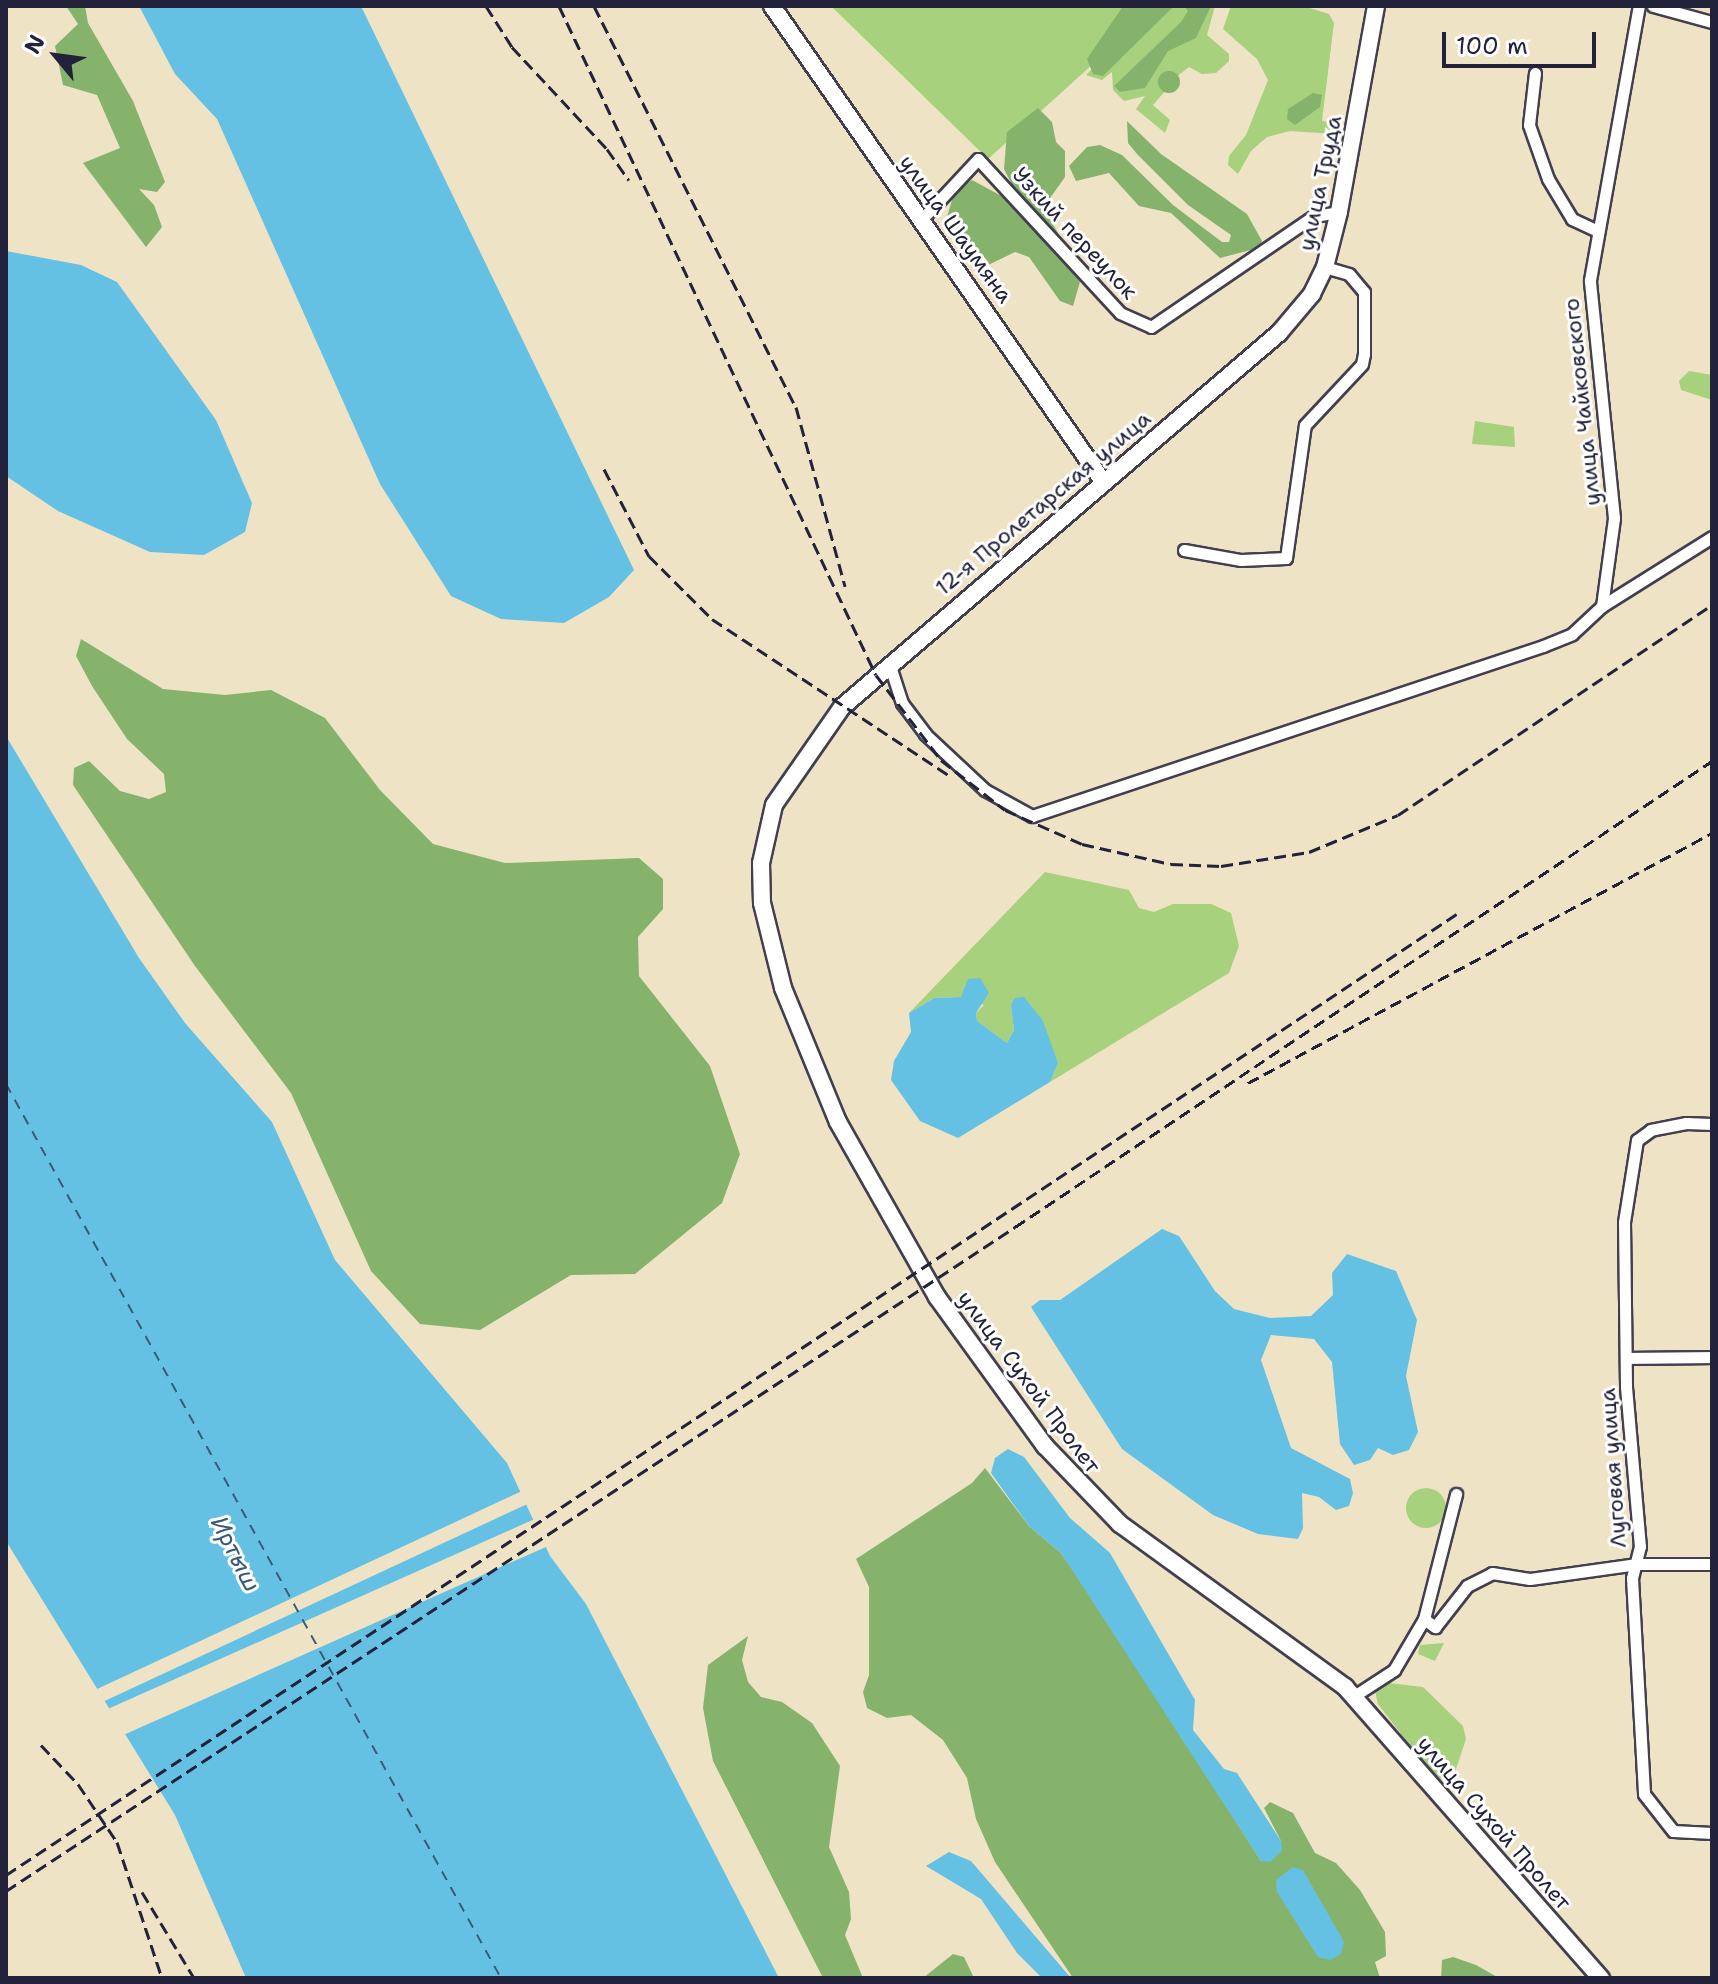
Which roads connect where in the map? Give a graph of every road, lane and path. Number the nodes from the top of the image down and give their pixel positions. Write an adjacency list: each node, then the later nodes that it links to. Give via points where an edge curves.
1 (772, 6): 8 (main road, улица Шаумяна)
2 (1376, 6): 7 (main road, улица Труда)
3 (1639, 6): 9 (street, улица Чайковского)
4 (1653, 6): 5 (street)
5 (1712, 22)
6 (1535, 73): 9 (street, via 1529,125 1548,179 1572,219)
7 (1339, 212): 8 (street, Узкий переулок, via 1314,216 1151,327 1120,313 978,159); 10 (main road, улица Труда)
8 (922, 219): 11 (main road, улица Шаумяна)
9 (1598, 231): 14 (street, улица Чайковского, via 1589,312 1614,518)
10 (1325, 267): 11 (main road, 12-я Пролетарская улица, via 1312,294 1279,333); 13 (street, улица Труда, via 1349,274 1364,292 1364,354 1362,364 1305,425 1284,561)
11 (1102, 480): 15 (main road, 12-я Пролетарская улица)
12 (1712, 537): 14 (street)
13 (1184, 550)
14 (1602, 606): 15 (street, via 1543,646 1032,816 985,790 925,734 902,703)
15 (889, 663): 16 (main road, 12-я Пролетарская улица, via 842,707)
16 (790, 775): 24 (main road, улица Сухой Пролет, via 767,824 761,863 772,951 797,1030 838,1122 909,1250 1026,1420 1083,1491)
17 (1712, 1124): 19 (street, Луговая улица, via 1663,1128 1637,1140 1624,1222)
18 (1712, 1357): 19 (street)
19 (1628, 1358): 21 (street, Луговая улица)
20 (1456, 1494): 23 (street)
21 (1637, 1564): 22 (street); 23 (street, via 1530,1579 1492,1573 1467,1586 1435,1627); 25 (street, Луговая улица, via 1632,1578 1644,1794 1673,1831)
22 (1712, 1564)
23 (1424, 1619): 24 (street, via 1394,1670)
24 (1354, 1696): 26 (main road, улица Сухой Пролет)
25 (1712, 1833)
26 (1601, 1978)

